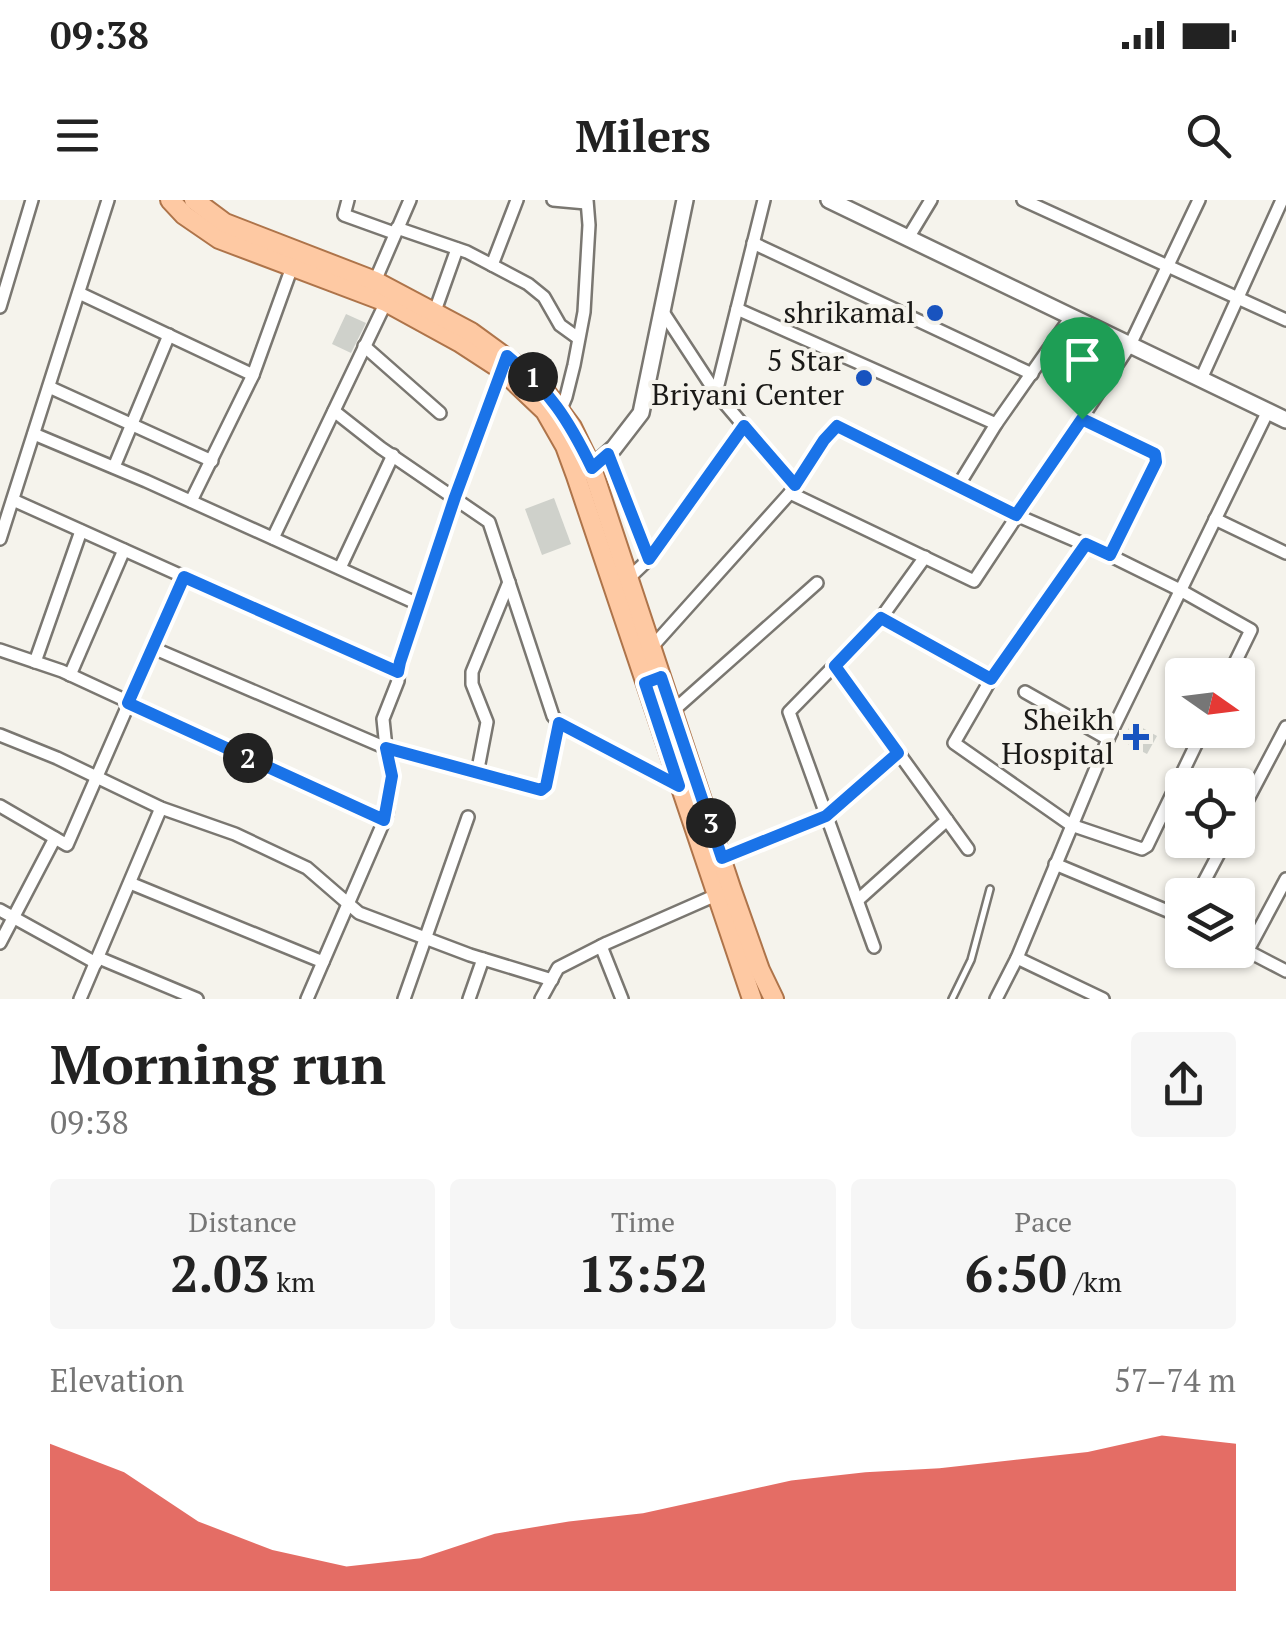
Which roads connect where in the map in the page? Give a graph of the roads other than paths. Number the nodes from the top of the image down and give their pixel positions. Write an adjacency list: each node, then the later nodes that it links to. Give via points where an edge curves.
1 (32, 200): 28 (street)
2 (108, 200): 25 (street)
3 (170, 200): 22 (main road, via 219,239)
4 (194, 200): 24 (main road, via 225,223)
5 (348, 200): 17 (street, via 344,215)
6 (410, 200): 17 (street)
7 (517, 200): 21 (street)
8 (553, 200): 16 (street)
9 (685, 200): 29 (street)
10 (764, 200): 19 (street)
11 (829, 200): 18 (street)
12 (931, 200): 18 (street)
13 (1023, 200): 23 (street)
14 (1199, 200): 23 (street)
15 (1282, 200): 26 (street)
16 (586, 202): 35 (street, via 587,283)
17 (396, 230): 20 (street); 24 (street)
18 (908, 238): 32 (street)
19 (753, 243): 30 (street); 39 (street)
20 (456, 249): 21 (street); 31 (street)
21 (492, 265): 35 (street, via 544,297 560,325)
22 (292, 267): 27 (main road); 40 (street)
23 (1167, 268): 26 (street); 36 (street)
24 (375, 281): 31 (main road)
25 (79, 293): 34 (street); 42 (street)
26 (1236, 298): 33 (street); 41 (street)
27 (386, 302): 37 (street); 38 (main road)
28 (0, 306)
29 (661, 309): 43 (street); 54 (street, via 642,413)
30 (737, 309): 43 (street); 51 (street)
31 (435, 312): 38 (main road, via 471,332)
32 (1071, 316): 36 (street); 39 (street)
33 (1286, 320)
34 (169, 335): 40 (street); 50 (street)
35 (578, 338): 45 (street)
36 (1130, 345): 41 (street); 48 (street)
37 (364, 346): 44 (street); 47 (street)
38 (505, 363): 45 (main road, via 537,380); 58 (main road, via 546,411); 61 (street)
39 (1032, 374): 51 (street)
40 (253, 375): 56 (street)
41 (1201, 379): 46 (street)
42 (49, 386): 50 (street); 53 (street)
43 (716, 393): 52 (street)
44 (334, 410): 55 (street); 67 (street)
45 (560, 411): 58 (main road, via 572,427)
46 (1268, 412): 49 (street); 65 (street)
47 (440, 413)
48 (1082, 419): 64 (street); 72 (street, via 1157,457)
49 (1286, 420)
50 (132, 424): 56 (street); 57 (street)
51 (996, 424): 59 (street)
52 (744, 426): 60 (street); 74 (street)
53 (34, 434): 57 (street); 62 (street)
54 (608, 454): 58 (street); 74 (lane)
55 (393, 455): 61 (street); 75 (street)
56 (212, 461): 63 (street)
57 (114, 467): 63 (street)
58 (584, 472): 77 (main road); 92 (main road)
59 (958, 486): 60 (street, via 837,426); 64 (street)
60 (793, 489): 73 (street); 84 (street)
61 (455, 497): 78 (street, via 489,522); 81 (street)
62 (13, 500): 66 (street); 68 (street)
63 (191, 502): 67 (street)
64 (1016, 515): 69 (street); 73 (street, via 974,580)
65 (1215, 519): 71 (street); 80 (street)
66 (82, 531): 70 (street); 87 (street)
67 (273, 538): 75 (street)
68 (0, 539)
69 (1086, 544): 72 (street); 91 (street)
70 (124, 550): 76 (street); 90 (street)
71 (1286, 553)
72 (1110, 555): 80 (street)
73 (925, 558): 82 (street)
74 (649, 559): 77 (street)
75 (340, 568): 81 (street)
76 (184, 577): 83 (street); 89 (street)
77 (628, 578): 84 (main road)
78 (509, 582): 96 (street); 103 (street, via 472,672 487,722)
79 (818, 582): 95 (street)
80 (1180, 590): 86 (street, via 1250,630); 99 (street)
81 (418, 604): 89 (street)
82 (881, 618): 88 (street); 91 (street)
83 (153, 648): 94 (street); 100 (street)
84 (651, 648): 92 (main road)
85 (0, 650): 87 (street)
86 (1237, 658)
87 (35, 662): 90 (street)
88 (835, 666): 102 (street); 109 (street, via 790,712)
89 (398, 672): 100 (street, via 384,719)
90 (70, 675): 94 (street)
91 (991, 679): 113 (street, via 954,743)
92 (653, 680): 95 (main road); 105 (main road)
93 (1025, 692): 99 (street)
94 (128, 703): 104 (street); 111 (street)
95 (674, 710): 116 (main road)
96 (559, 723): 103 (street, via 544,788); 105 (street)
97 (1286, 727): 106 (street)
98 (0, 735): 104 (street)
99 (1108, 740): 113 (street)
100 (386, 748): 103 (street); 111 (street, via 392,776)
101 (1193, 748): 113 (street, via 1144,848)
102 (898, 753): 109 (street); 112 (street)
103 (476, 774)
104 (96, 777): 108 (street); 114 (street, via 67,845)
105 (679, 786): 121 (main road)
106 (1255, 786)
107 (0, 806): 114 (street)
108 (161, 808): 119 (street); 123 (street, via 307,868)
109 (826, 816): 116 (street); 122 (street)
110 (468, 818): 128 (street)
111 (384, 820): 123 (street)
112 (947, 820): 115 (street); 122 (street)
113 (1072, 825): 117 (street)
114 (55, 838): 126 (street)
115 (968, 849)
116 (722, 858): 121 (main road)
117 (1055, 864): 125 (street); 133 (street)
118 (1286, 879): 127 (street)
119 (130, 882): 135 (street); 136 (street)
120 (990, 889): 148 (lane, via 971,960)
121 (723, 892): 130 (street); 146 (main road); 147 (main road)
122 (858, 900): 131 (street)
123 (348, 904): 128 (street); 136 (street)
124 (0, 910): 126 (street)
125 (1165, 910)
126 (13, 918): 129 (street); 135 (street)
127 (1255, 928)
128 (427, 939): 134 (street); 142 (street)
129 (0, 943)
130 (601, 946): 138 (street, via 558,968); 145 (street)
131 (874, 947)
132 (1255, 956): 137 (street)
133 (1018, 958): 149 (street); 150 (street)
134 (484, 959): 138 (street); 143 (street)
135 (98, 960): 139 (street); 140 (street)
136 (323, 962): 141 (street)
137 (1286, 971)
138 (552, 980): 144 (street)
139 (80, 999)
140 (196, 999)
141 (307, 999)
142 (404, 999)
143 (469, 999)
144 (542, 999)
145 (622, 999)
146 (752, 999)
147 (774, 999)
148 (952, 999)
149 (996, 999)
150 (1101, 999)

